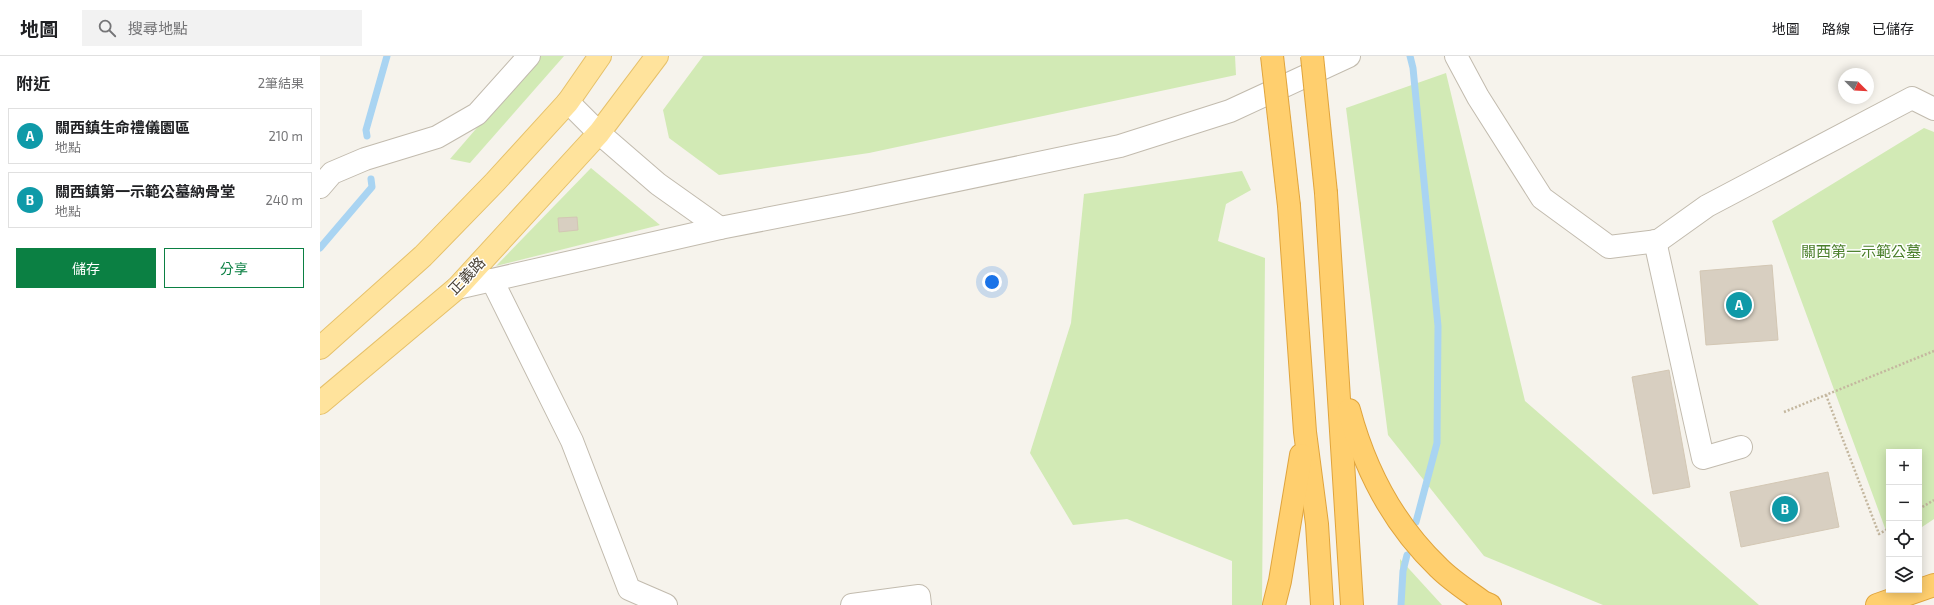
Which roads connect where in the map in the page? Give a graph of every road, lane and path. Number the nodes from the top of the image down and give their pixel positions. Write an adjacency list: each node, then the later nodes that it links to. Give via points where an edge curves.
1 (529, 56): 11 (street, via 477,114 437,138 365,159 332,173)
2 (600, 56): 8 (main road)
3 (657, 56): 10 (main road, 正義路)
4 (1272, 56): 22 (highway, bridge, via 1288,206)
5 (1312, 56): 18 (highway, bridge, via 1326,193)
6 (1349, 56): 12 (street, via 1230,111 1120,146 848,204)
7 (1456, 56): 13 (street, via 1478,97 1542,198 1609,247)
8 (568, 102): 10 (street); 16 (main road, via 423,256)
9 (1934, 109): 13 (street, via 1912,98 1707,206)
10 (599, 133): 12 (street, via 658,184); 15 (main road, 正義路)
11 (320, 187)
12 (720, 228): 14 (street)
13 (1655, 241): 23 (street, via 1703,458)
14 (492, 280): 15 (street); 28 (street, via 572,441 629,588)
15 (456, 288): 20 (main road, 正義路)
16 (320, 348)
17 (1934, 351): 19 (path)
18 (1337, 365): 33 (highway); 34 (highway, via 1357,440 1383,498 1408,534 1439,569)
19 (1826, 395): 21 (path); 26 (path, via 1879,534)
20 (320, 403)
21 (1784, 412)
22 (1305, 432): 31 (highway); 32 (highway, via 1317,524)
23 (1741, 447)
24 (1934, 500): 25 (path)
25 (1922, 507)
26 (1886, 530)
27 (1934, 585): 35 (highway)
28 (666, 605)
29 (852, 605): 30 (street, via 919,596)
30 (920, 605)
31 (1274, 605)
32 (1322, 605)
33 (1352, 605)
34 (1490, 605)
35 (1877, 605)

